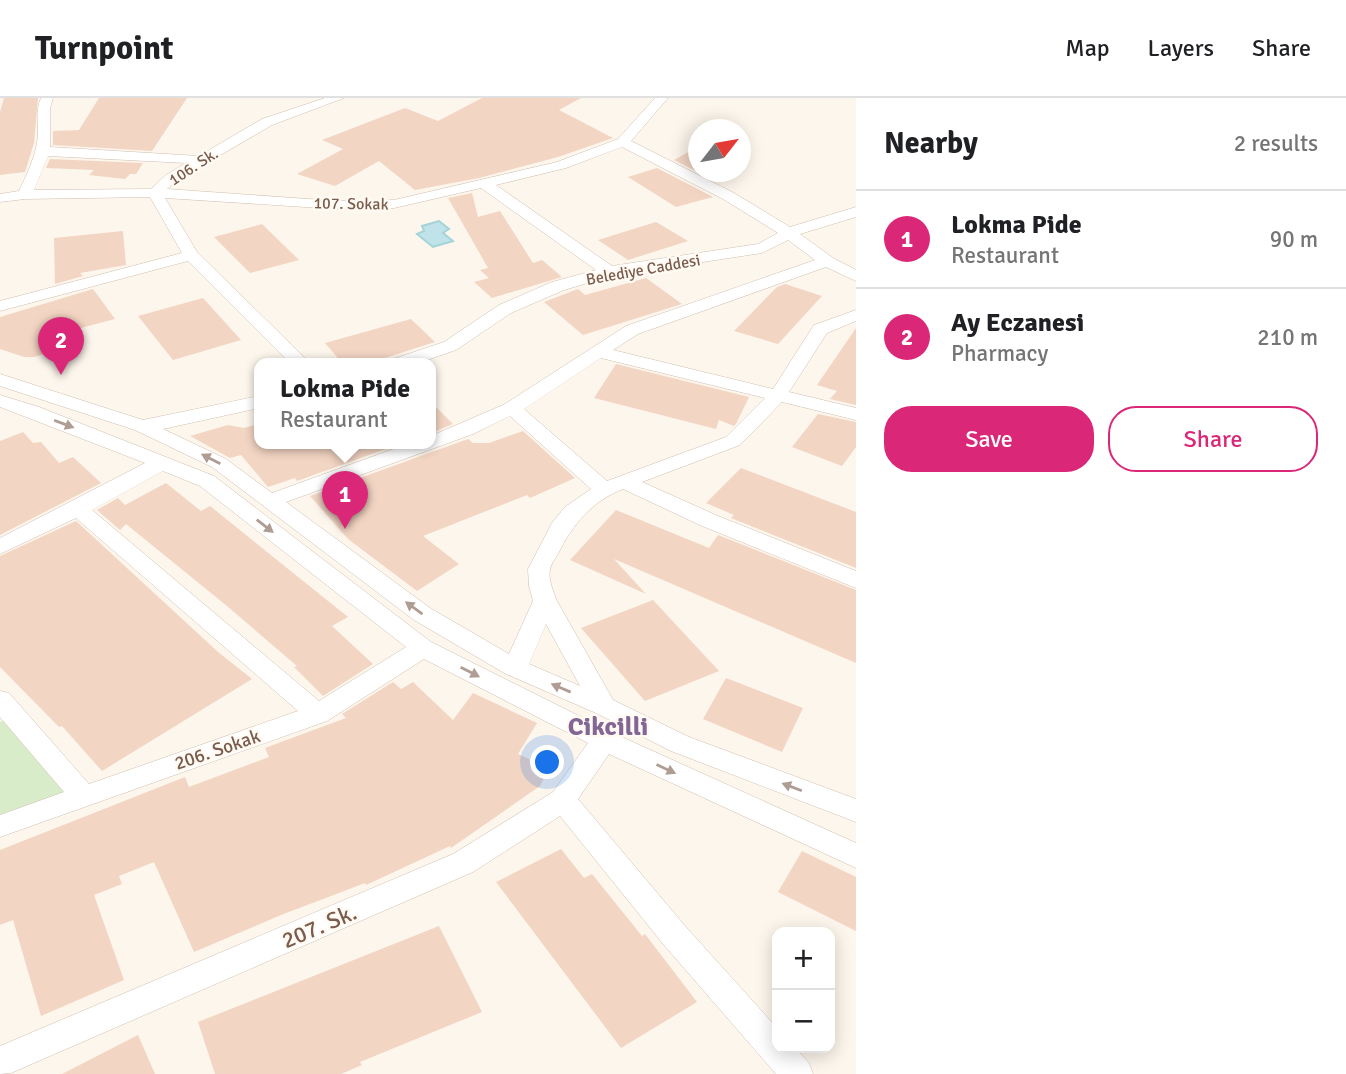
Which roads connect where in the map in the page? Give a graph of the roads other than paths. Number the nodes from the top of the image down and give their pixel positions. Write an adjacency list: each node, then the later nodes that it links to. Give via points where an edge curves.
1 (47, 98): 5 (street)
2 (338, 98): 6 (street, 106. Sk., via 267,122)
3 (662, 98): 4 (street, 107. Sokak)
4 (623, 142): 7 (street, 107. Sokak, via 561,165); 12 (street, via 702,180)
5 (42, 150): 6 (street); 9 (street)
6 (200, 160): 8 (street, 106. Sk.)
7 (485, 184): 8 (street, 107. Sokak, via 394,204 337,205); 15 (street)
8 (155, 193): 9 (street, 106. Sk.); 13 (street)
9 (25, 195): 10 (street, 106. Sk.)
10 (0, 198)
11 (856, 212): 12 (street, Belediye Caddesi)
12 (790, 232): 14 (street); 15 (street, Belediye Caddesi, via 762,248 737,254)
13 (191, 255): 17 (street); 20 (street)
14 (827, 261): 16 (street); 19 (street, via 632,330)
15 (609, 271): 21 (street, Belediye Caddesi, via 505,309 450,346)
16 (856, 275)
17 (0, 306)
18 (856, 315): 23 (street, via 820,329)
19 (597, 352): 23 (street); 26 (street)
20 (295, 358)
21 (414, 358)
22 (0, 380): 28 (street)
23 (779, 394): 27 (street); 32 (street, via 733,441)
24 (0, 401): 31 (street, one-way to 31)
25 (254, 403): 28 (street)
26 (512, 408): 29 (street); 32 (street)
27 (856, 414)
28 (142, 426): 33 (street, one-way to 28, via 219,463)
29 (436, 442)
30 (417, 449): 33 (street)
31 (163, 462): 34 (street); 38 (street, one-way to 38, via 207,481)
32 (614, 486): 36 (street); 37 (street, via 573,512 560,528 539,569)
33 (272, 500): 39 (street, one-way to 33, via 422,614)
34 (78, 509): 35 (street); 42 (street)
35 (0, 547)
36 (856, 580)
37 (545, 601): 39 (street); 41 (street)
38 (423, 648): 42 (street, 206. Sokak); 43 (street, one-way to 43)
39 (515, 668): 41 (street, one-way to 39)
40 (0, 700): 44 (street)
41 (606, 707): 43 (street); 46 (street, one-way to 41, via 680,744)
42 (318, 714): 44 (street, 206. Sokak)
43 (604, 740): 45 (street, 207. Sk.); 48 (street, one-way to 48)
44 (83, 796): 47 (street, 206. Sokak)
45 (563, 800): 49 (street, 207. Sk., via 463,863); 50 (street)
46 (856, 811)
47 (0, 826)
48 (856, 856)
49 (0, 1062)
50 (797, 1074)

